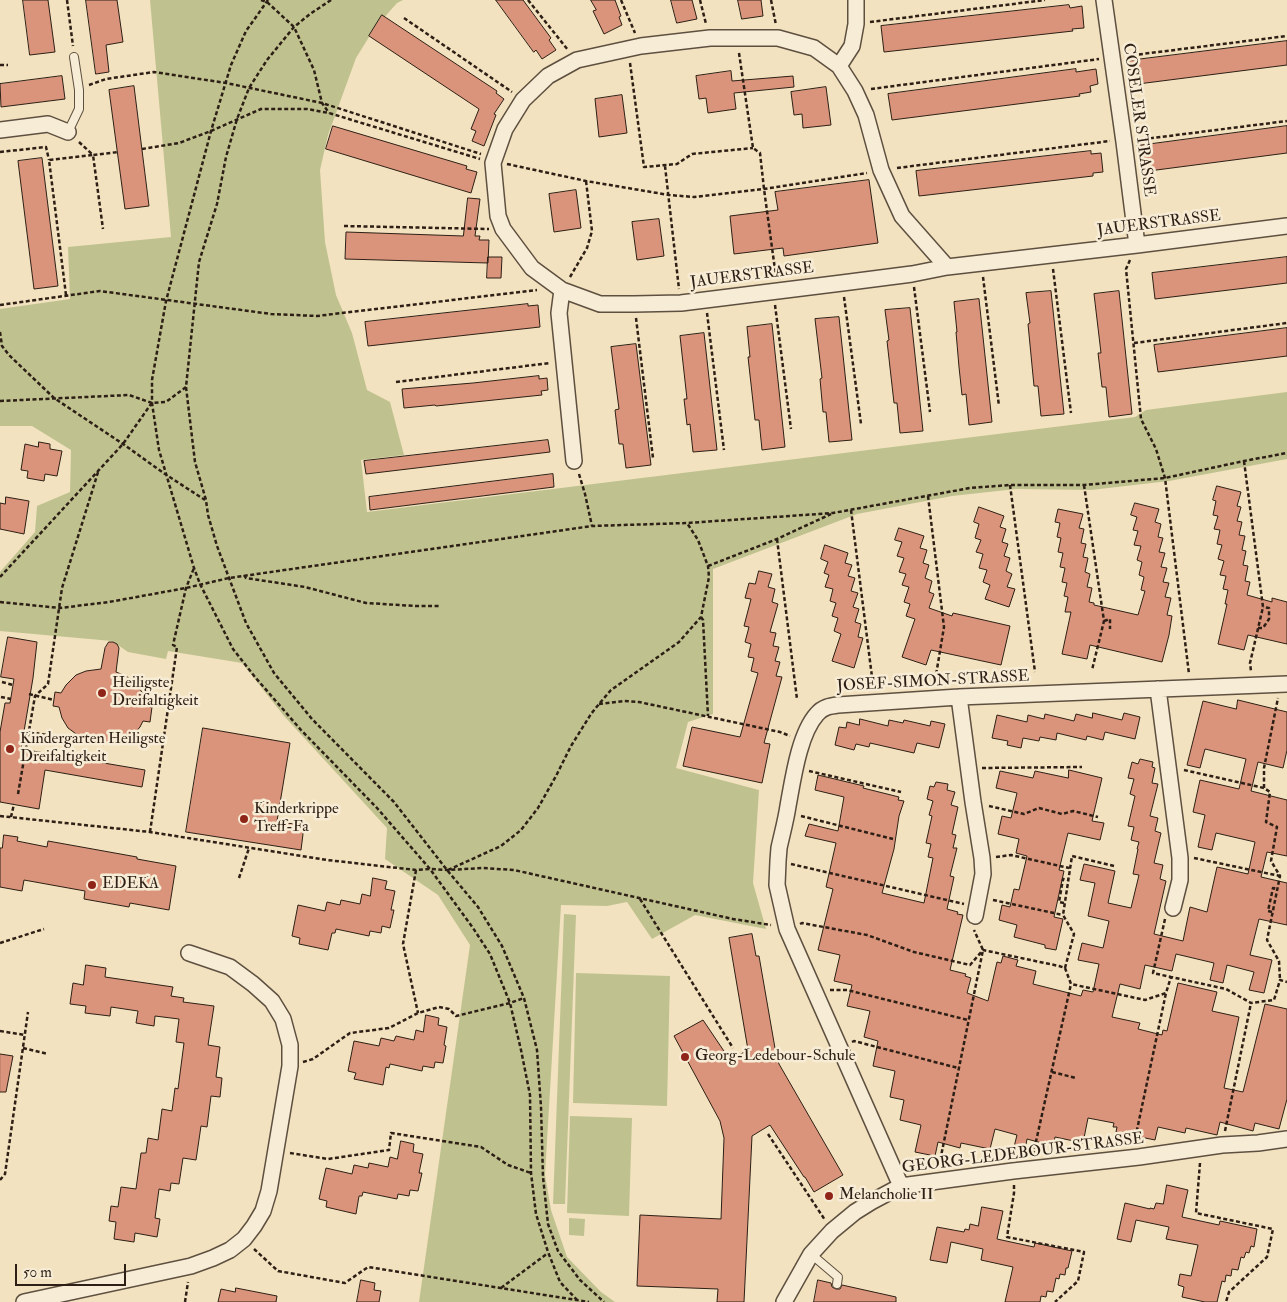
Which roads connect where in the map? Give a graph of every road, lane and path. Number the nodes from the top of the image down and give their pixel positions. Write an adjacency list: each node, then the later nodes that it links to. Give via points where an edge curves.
1 (67, 0): 20 (path)
2 (262, 0): 11 (path)
3 (331, 0): 14 (path)
4 (528, 0): 22 (path)
5 (621, 0): 19 (path)
6 (700, 0): 16 (path)
7 (772, 0): 18 (path)
8 (856, 0): 13 (street)
9 (1045, 0): 13 (path)
10 (1104, 0): 21 (street, COSELER STRASSE)
11 (267, 1): 14 (path); 26 (path, via 246,31)
12 (404, 18): 30 (path)
13 (856, 24): 25 (street, via 852,46)
14 (294, 27): 27 (path); 31 (path, via 314,70)
15 (1287, 36): 21 (path)
16 (710, 38): 17 (street, JAUERSTRASSE); 19 (street, JAUERSTRASSE)
17 (737, 38): 18 (street, JAUERSTRASSE); 39 (path)
18 (778, 38): 25 (street, JAUERSTRASSE, via 814,48)
19 (634, 48): 22 (street, JAUERSTRASSE); 46 (path, via 644,166)
20 (74, 58): 28 (lane)
21 (1112, 58): 29 (path); 38 (street, COSELER STRASSE)
22 (577, 60): 30 (street, JAUERSTRASSE, via 548,76)
23 (8, 65): 24 (path)
24 (0, 66)
25 (839, 66): 29 (street, JAUERSTRASSE)
26 (226, 83): 27 (path); 28 (path, via 154,72 106,78); 36 (path)
27 (249, 88): 31 (path); 33 (path)
28 (79, 90): 37 (lane, via 79,109)
29 (855, 91): 47 (street, JAUERSTRASSE, via 866,115)
30 (523, 100): 45 (street, JAUERSTRASSE, via 505,129)
31 (322, 103): 32 (path); 45 (path)
32 (328, 113): 33 (path, via 307,109 261,109); 45 (path)
33 (237, 119): 36 (path); 67 (path, via 217,204 199,262)
34 (1287, 121): 38 (path)
35 (0, 130): 37 (street, via 48,124)
36 (211, 131): 40 (path, via 179,143); 65 (path)
37 (68, 132): 43 (path)
38 (1124, 142): 47 (path); 55 (street, COSELER STRASSE)
39 (753, 148): 46 (path, via 692,154 677,164); 49 (path, via 760,153)
40 (142, 149)
41 (0, 152): 44 (path, via 46,147)
42 (118, 152): 43 (path)
43 (93, 155): 44 (path); 53 (path)
44 (49, 160): 63 (path)
45 (494, 161): 48 (path); 54 (street, JAUERSTRASSE)
46 (666, 166): 50 (path)
47 (880, 170): 49 (path); 58 (street, JAUERSTRASSE, via 902,216)
48 (586, 181): 50 (path); 61 (path, via 592,231 587,248)
49 (764, 189): 50 (path, via 694,197); 62 (path)
50 (669, 196): 66 (path)
51 (344, 226): 54 (path)
52 (1287, 226): 55 (street, JAUERSTRASSE)
53 (103, 229)
54 (502, 229): 61 (street, JAUERSTRASSE, via 532,268)
55 (1137, 245): 56 (street, JAUERSTRASSE); 72 (path, via 1126,269)
56 (1051, 255): 57 (street, JAUERSTRASSE); 81 (path)
57 (981, 263): 58 (street, JAUERSTRASSE); 79 (path)
58 (947, 267): 59 (street, JAUERSTRASSE)
59 (912, 274): 60 (street, JAUERSTRASSE); 80 (path)
60 (842, 283): 62 (street, JAUERSTRASSE); 82 (path)
61 (562, 290): 67 (path, via 317,316 271,314); 68 (street, JAUERSTRASSE, via 600,304); 73 (street, via 559,313)
62 (776, 291): 64 (street, JAUERSTRASSE); 83 (path)
63 (66, 295): 65 (path, via 100,291); 69 (path)
64 (705, 299): 66 (street, JAUERSTRASSE); 85 (path)
65 (166, 301): 67 (path); 78 (path, via 152,380)
66 (681, 303): 68 (street, JAUERSTRASSE)
67 (195, 304): 75 (path)
68 (634, 304): 87 (path)
69 (0, 305)
70 (1287, 323): 72 (path)
71 (0, 332): 76 (path, via 2,346 9,355)
72 (1134, 343): 92 (path, via 1141,419 1156,449)
73 (564, 361): 74 (path); 88 (street)
74 (396, 382)
75 (186, 387): 78 (path, via 166,402); 96 (path, via 195,462)
76 (54, 398): 77 (path); 78 (path, via 129,396); 84 (path)
77 (0, 401)
78 (152, 403): 84 (path); 91 (path)
79 (999, 406)
80 (930, 412)
81 (1071, 413)
82 (861, 424)
83 (791, 429)
84 (123, 444): 90 (path); 91 (path)
85 (724, 450)
86 (1287, 453): 89 (path)
87 (653, 458)
88 (574, 461): 100 (path)
89 (1244, 461): 92 (path); 111 (path)
90 (99, 469): 105 (path); 112 (path, via 62,588)
91 (165, 474): 96 (path); 103 (path)
92 (1165, 478): 94 (path); 125 (path)
93 (1010, 485): 94 (path); 95 (path); 118 (path)
94 (1084, 485): 114 (path)
95 (928, 496): 97 (path); 119 (path, via 944,627)
96 (206, 500): 106 (path)
97 (851, 510): 98 (path); 120 (path)
98 (833, 513): 99 (path); 101 (path)
99 (687, 522): 100 (path); 102 (path)
100 (592, 526): 104 (path)
101 (777, 539): 102 (path); 132 (path)
102 (708, 566): 113 (path)
103 (194, 568): 107 (path); 108 (path)
104 (244, 575): 106 (path); 110 (path, via 366,603)
105 (0, 577)
106 (229, 578): 107 (path); 162 (path, via 246,623 274,673 312,719 394,802)
107 (200, 584): 108 (path); 160 (path, via 233,649 255,677)
108 (186, 588): 112 (path); 152 (path, via 173,645 177,647)
109 (0, 602): 112 (path)
110 (441, 606)
111 (1263, 607): 115 (path); 115 (path, via 1269,608 1269,619 1263,628)
112 (60, 608): 129 (path, via 48,684)
113 (701, 617): 134 (path, via 679,642 611,690); 135 (path, via 704,620)
114 (1104, 621): 116 (path, via 1110,619); 117 (path)
115 (1258, 628): 124 (path, via 1250,664)
116 (1110, 629)
117 (1092, 670)
118 (1035, 672)
119 (936, 675)
120 (872, 677)
121 (2, 682): 123 (path)
122 (1284, 684): 124 (street, JOSEF-SIMON-STRASSE); 143 (path, via 1264,768)
123 (14, 685)
124 (1251, 685): 125 (street, JOSEF-SIMON-STRASSE)
125 (1191, 687): 126 (street, JOSEF-SIMON-STRASSE)
126 (1158, 688): 130 (street, JOSEF-SIMON-STRASSE); 140 (street)
127 (29, 694): 129 (path)
128 (1, 696): 131 (path)
129 (35, 696): 133 (path); 136 (path)
130 (959, 697): 138 (street, JOSEF-SIMON-STRASSE, via 826,707 809,727); 142 (street)
131 (11, 699)
132 (797, 699)
133 (54, 700)
134 (599, 704): 135 (path, via 639,702); 162 (path, via 571,746 538,808 521,830 501,846)
135 (708, 716): 138 (path, via 780,732)
136 (29, 732): 137 (path); 145 (path)
137 (90, 742)
138 (802, 742): 141 (street, JOSEF-SIMON-STRASSE)
139 (1082, 766): 142 (path)
140 (1168, 767): 143 (path); 156 (street)
141 (795, 769): 144 (path); 148 (street, JOSEF-SIMON-STRASSE)
142 (968, 769): 146 (street)
143 (1264, 788): 163 (path, via 1270,792 1266,822 1277,827 1272,861)
144 (901, 792)
145 (18, 794)
146 (973, 802): 150 (path, via 1024,814 1039,808); 155 (street)
147 (14, 804): 151 (path)
148 (787, 813): 153 (path); 157 (street, JOSEF-SIMON-STRASSE)
149 (0, 816): 151 (path)
150 (1098, 817)
151 (10, 818): 152 (path)
152 (150, 832): 154 (path)
153 (894, 839)
154 (249, 848): 161 (path); 164 (path)
155 (982, 858): 159 (path, via 1011,855); 169 (street)
156 (1180, 858): 163 (path, via 1192,857); 170 (street, via 1180,880)
157 (778, 861): 169 (path); 174 (street, JOSEF-SIMON-STRASSE, via 777,885)
158 (1114, 866): 159 (path, via 1072,856)
159 (1069, 868): 165 (path)
160 (430, 869): 161 (path); 162 (path); 186 (path, via 490,954)
161 (416, 870): 189 (path, via 403,944)
162 (447, 870): 167 (path, via 514,870); 185 (path, via 478,907 502,946)
163 (1280, 876): 166 (path)
164 (239, 878)
165 (1068, 880): 168 (path); 168 (path, via 1063,879 1058,902)
166 (1278, 889): 171 (path); 171 (path, via 1274,888 1268,911)
167 (640, 898): 174 (path); 195 (path)
168 (1065, 903): 172 (path)
169 (978, 907): 172 (path); 176 (path, via 974,931)
170 (1173, 908): 179 (path, via 1165,917 1153,972)
171 (1273, 912): 180 (path, via 1267,940 1279,961)
172 (1063, 915): 178 (path, via 1074,934)
173 (44, 929): 175 (path)
174 (787, 929): 176 (path, via 802,923 858,934 970,965); 183 (street, JOSEF-SIMON-STRASSE)
175 (0, 943)
176 (983, 950): 178 (path); 190 (path)
177 (189, 953): 197 (street, via 230,967 272,1001 283,1019 290,1045)
178 (1065, 968): 182 (path)
179 (1171, 977): 184 (path); 187 (path, via 1226,989)
180 (1280, 980): 181 (path); 187 (path, via 1274,1000)
181 (1287, 982)
182 (1071, 984): 184 (path, via 1145,1000); 199 (path)
183 (813, 990): 190 (path, via 847,990); 193 (street, JOSEF-SIMON-STRASSE)
184 (1166, 993): 206 (path)
185 (524, 998): 186 (path); 226 (path, via 537,1050 548,1224 558,1251 580,1280)
186 (510, 1003): 189 (path, via 456,1016 439,1007); 210 (path, via 530,1095)
187 (1251, 1003): 203 (path)
188 (28, 1012): 192 (path)
189 (418, 1013): 197 (path, via 389,1028 350,1033 313,1059)
190 (969, 1020): 198 (path)
191 (0, 1031): 192 (path)
192 (25, 1035): 194 (path)
193 (839, 1046): 198 (path, via 854,1042); 214 (street, JOSEF-SIMON-STRASSE)
194 (23, 1048): 196 (path); 211 (path)
195 (733, 1048)
196 (48, 1054)
197 (290, 1066): 205 (street)
198 (958, 1068): 213 (path)
199 (1052, 1072): 200 (path); 207 (path)
200 (1076, 1078)
201 (768, 1134): 215 (path)
202 (1287, 1139): 203 (street, GEORG-LEDEBOUR-STRASSE)
203 (1222, 1145): 204 (street, GEORG-LEDEBOUR-STRASSE)
204 (1201, 1149): 206 (street, GEORG-LEDEBOUR-STRASSE); 229 (path, via 1196,1213 1273,1229 1267,1257 1229,1292)
205 (276, 1150): 210 (path, via 328,1159 389,1150 391,1134 481,1147 508,1165); 216 (street, via 263,1211)
206 (1131, 1158): 207 (street, GEORG-LEDEBOUR-STRASSE)
207 (1031, 1169): 208 (street, GEORG-LEDEBOUR-STRASSE)
208 (1013, 1171): 213 (street, GEORG-LEDEBOUR-STRASSE); 228 (path, via 1014,1193 1007,1237 1084,1252 1078,1280)
209 (0, 1173): 211 (path)
210 (530, 1173): 217 (path, via 536,1214)
211 (5, 1174): 212 (path)
212 (0, 1180)
213 (938, 1181): 214 (street, GEORG-LEDEBOUR-STRASSE)
214 (902, 1186): 215 (street, GEORG-LEDEBOUR-STRASSE, via 863,1207)
215 (832, 1231): 218 (street, GEORG-LEDEBOUR-STRASSE)
216 (244, 1239): 219 (street, via 230,1250); 221 (path, via 278,1271 344,1283 368,1267)
217 (548, 1252): 221 (path); 224 (path, via 560,1282)
218 (812, 1254): 220 (lane, via 838,1277); 227 (street, GEORG-LEDEBOUR-STRASSE)
219 (191, 1266): 222 (street); 223 (path)
220 (837, 1284)
221 (501, 1288): 224 (path)
222 (24, 1302)
223 (185, 1302)
224 (578, 1302): 225 (path)
225 (589, 1302)
226 (604, 1302)
227 (784, 1302)
228 (1055, 1302)
229 (1226, 1302)

